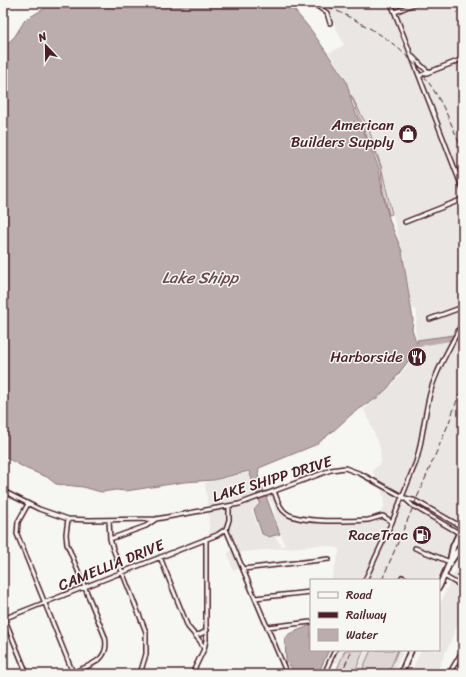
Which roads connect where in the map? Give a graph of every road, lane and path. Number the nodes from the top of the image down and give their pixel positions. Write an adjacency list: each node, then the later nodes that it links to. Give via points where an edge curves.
1 (7, 3): 5 (street)
2 (313, 3): 7 (street, via 327,13)
3 (391, 3): 6 (street)
4 (416, 3): 6 (street)
5 (3, 8)
6 (394, 12): 8 (street)
7 (330, 23)
8 (411, 55): 10 (street, via 427,71); 11 (street)
9 (463, 59): 10 (street)
10 (431, 71): 11 (street)
11 (419, 76): 12 (street)
12 (463, 190)
13 (463, 199): 14 (street)
14 (405, 222)
15 (463, 307): 16 (street)
16 (430, 319)
17 (463, 321): 20 (street, via 430,391 419,453)
18 (3, 491): 21 (street, LAKE SHIPP DRIVE)
19 (273, 492): 20 (street, LAKE SHIPP DRIVE, via 331,470 345,468); 22 (street, LAKE SHIPP DRIVE); 26 (street, via 281,508 291,516 327,521 366,520 383,516)
20 (403, 497): 26 (street); 27 (street, via 416,501); 29 (street, via 413,506)
21 (28, 504): 23 (street, LAKE SHIPP DRIVE); 48 (street, via 18,522 17,534)
22 (229, 506): 24 (street, LAKE SHIPP DRIVE); 28 (street)
23 (68, 519): 25 (street, LAKE SHIPP DRIVE); 45 (street, via 67,544)
24 (156, 519): 25 (street, LAKE SHIPP DRIVE); 30 (street, via 148,525)
25 (109, 520): 30 (street)
26 (392, 522): 41 (street)
27 (462, 526): 29 (highway)
28 (226, 529): 31 (street, CAMELLIA DRIVE); 37 (street)
29 (459, 533): 36 (highway)
30 (110, 539): 38 (street)
31 (206, 539): 34 (street, CAMELLIA DRIVE); 52 (street)
32 (463, 543): 36 (highway)
33 (415, 548): 36 (street)
34 (160, 558): 38 (street, CAMELLIA DRIVE); 53 (street, via 188,627)
35 (329, 559): 37 (street)
36 (450, 562): 39 (highway)
37 (243, 569): 47 (street)
38 (122, 573): 45 (street, CAMELLIA DRIVE); 61 (street, via 143,623 146,637 146,656)
39 (444, 576): 43 (highway); 44 (street)
40 (402, 577): 42 (street)
41 (365, 579)
42 (406, 579)
43 (440, 585)
44 (463, 587)
45 (85, 588): 48 (street, CAMELLIA DRIVE); 58 (street, via 105,637 106,647 97,662)
46 (310, 592): 47 (street)
47 (255, 598): 51 (street)
48 (45, 603): 49 (street, CAMELLIA DRIVE); 58 (street)
49 (3, 618): 59 (street)
50 (310, 622): 51 (street)
51 (267, 627): 63 (street)
52 (207, 630): 53 (street); 54 (street)
53 (195, 635): 54 (street)
54 (204, 649): 62 (street)
55 (463, 650): 66 (street)
56 (335, 651): 64 (street)
57 (411, 651): 65 (highway)
58 (73, 673): 60 (street)
59 (27, 674)
60 (68, 674)
61 (140, 674)
62 (192, 674)
63 (287, 674)
64 (324, 674)
65 (401, 674)
66 (449, 674)

